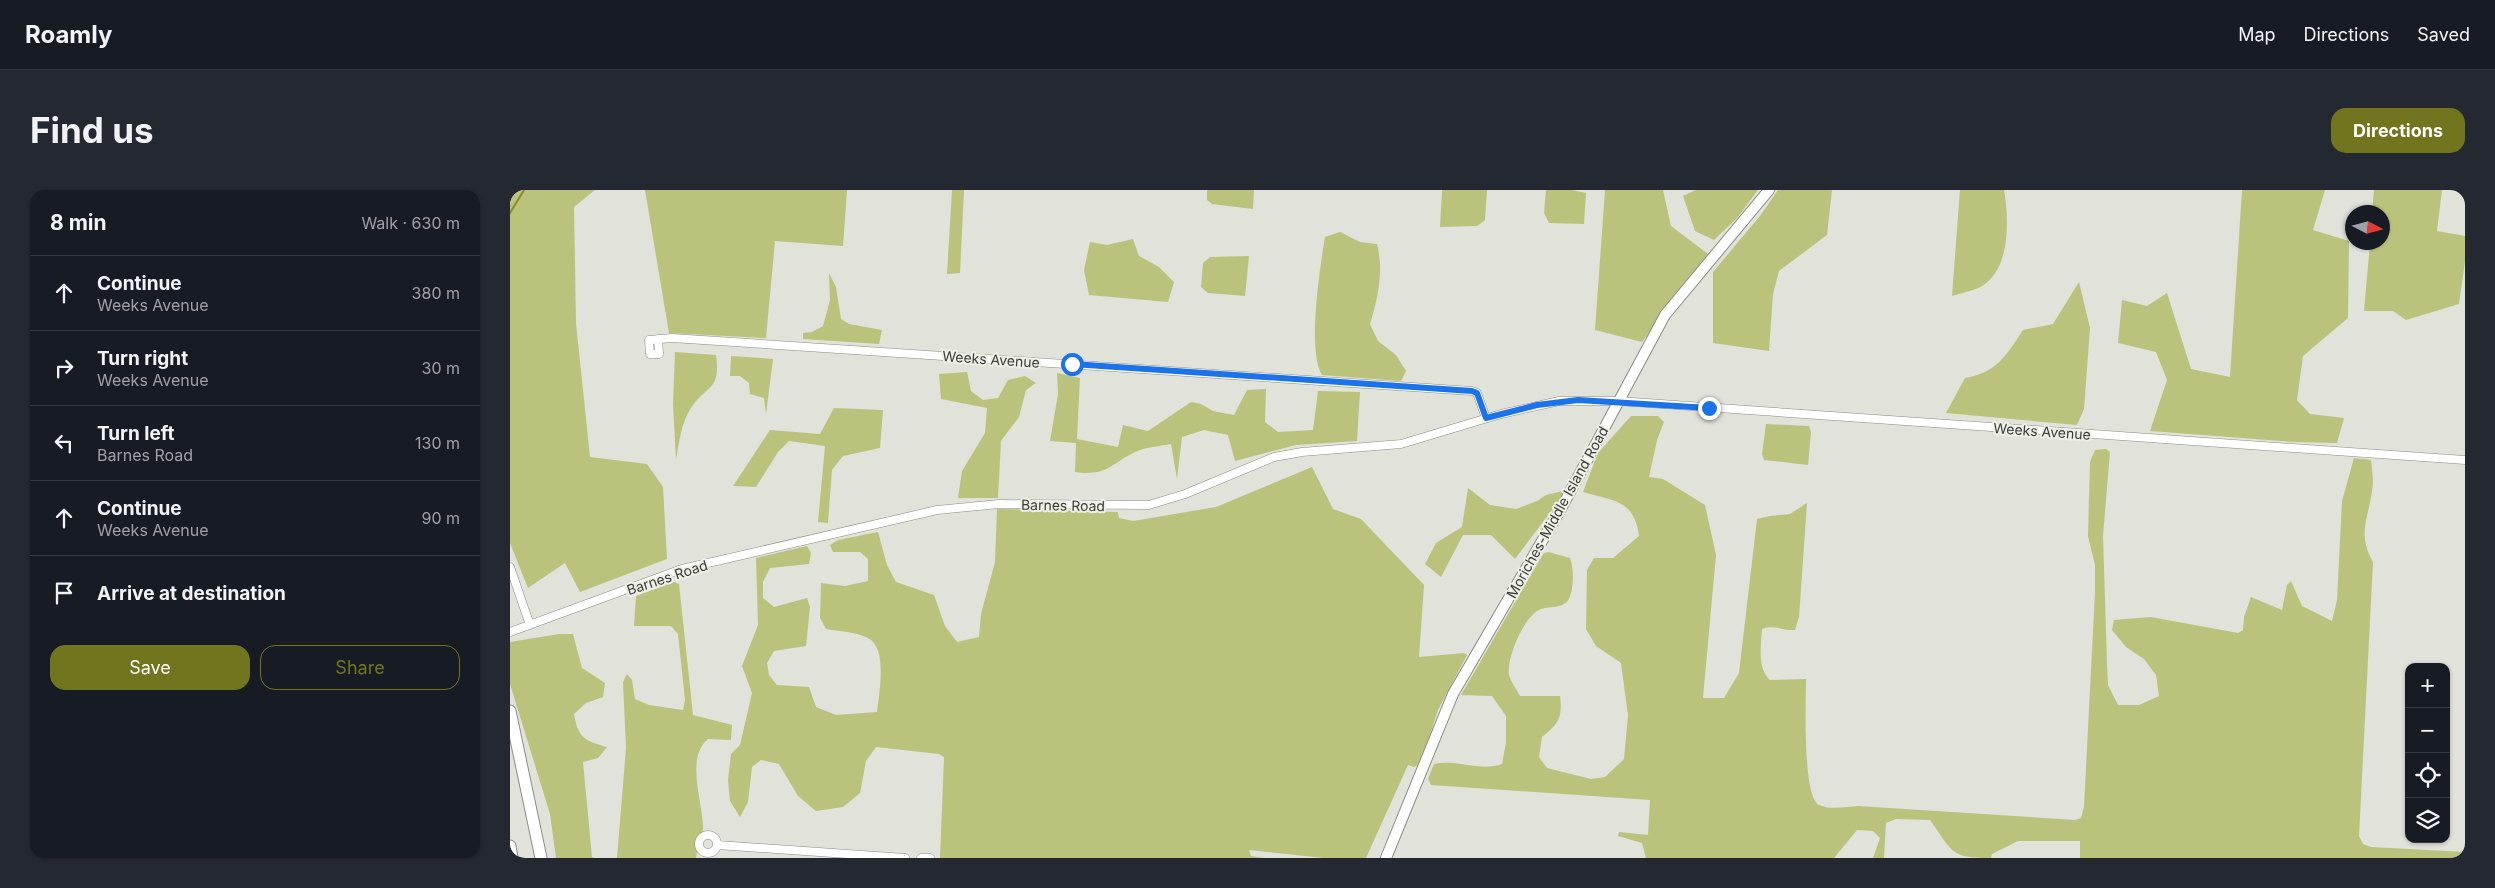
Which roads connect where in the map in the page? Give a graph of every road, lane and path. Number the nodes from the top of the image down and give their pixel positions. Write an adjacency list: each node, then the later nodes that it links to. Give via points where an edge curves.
1 (1769, 190): 3 (main road, Moriches-Middle Island Road, via 1665,316)
2 (658, 339): 4 (street, Weeks Avenue, via 1472,391 1477,393)
3 (1618, 401): 4 (street, Barnes Road, via 1559,401); 5 (street, Weeks Avenue); 18 (main road, Moriches-Middle Island Road, via 1564,505 1453,694)
4 (1486, 418): 7 (street, Barnes Road, via 1401,444 1274,457 1185,494 1149,505 999,504 937,510 682,569)
5 (2465, 460)
6 (510, 567): 7 (street)
7 (530, 625): 8 (street, Barnes Road)
8 (510, 632)
9 (510, 711): 14 (highway)
10 (717, 845): 12 (street)
11 (510, 846): 13 (highway)
12 (818, 855): 15 (street)
13 (512, 858)
14 (541, 858)
15 (905, 858)
16 (921, 858): 17 (street)
17 (930, 858)
18 (1386, 858)

